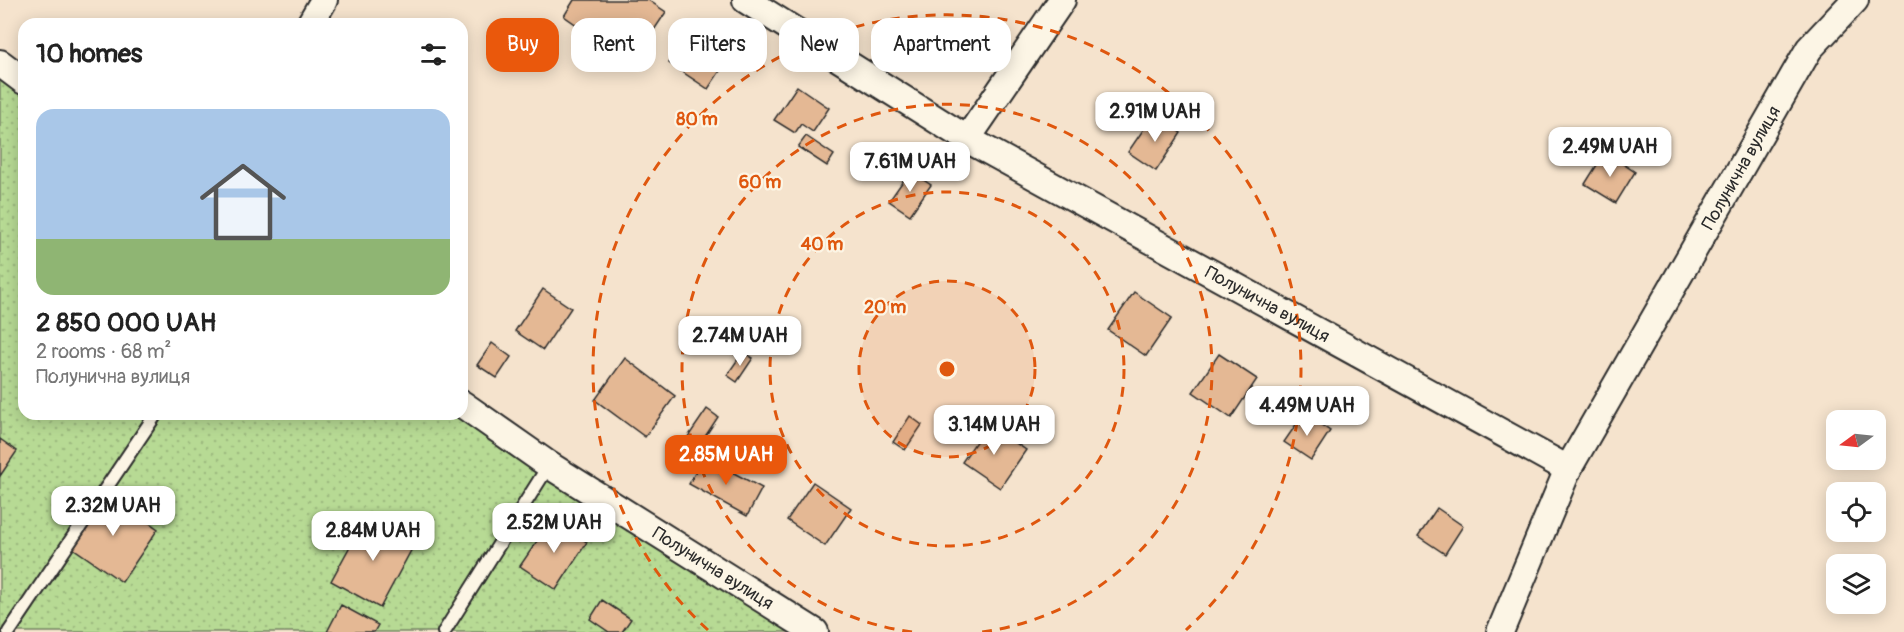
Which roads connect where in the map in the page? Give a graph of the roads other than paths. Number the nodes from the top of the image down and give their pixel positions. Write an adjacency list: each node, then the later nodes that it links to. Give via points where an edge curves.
1 (324, 0): 5 (street)
2 (746, 0): 8 (street, Полунична вулиця)
3 (1062, 0): 8 (street)
4 (1855, 0): 12 (street, Полунична вулиця, via 1809,49)
5 (314, 18)
6 (0, 63): 7 (street)
7 (18, 76)
8 (967, 139): 12 (street, Полунична вулиця)
9 (468, 408): 11 (street, Полунична вулиця)
10 (152, 420): 13 (lane)
11 (549, 465): 14 (lane); 15 (street, Полунична вулиця)
12 (1568, 469): 16 (street, Полунична вулиця)
13 (9, 632)
14 (444, 632)
15 (815, 632)
16 (1500, 632)

